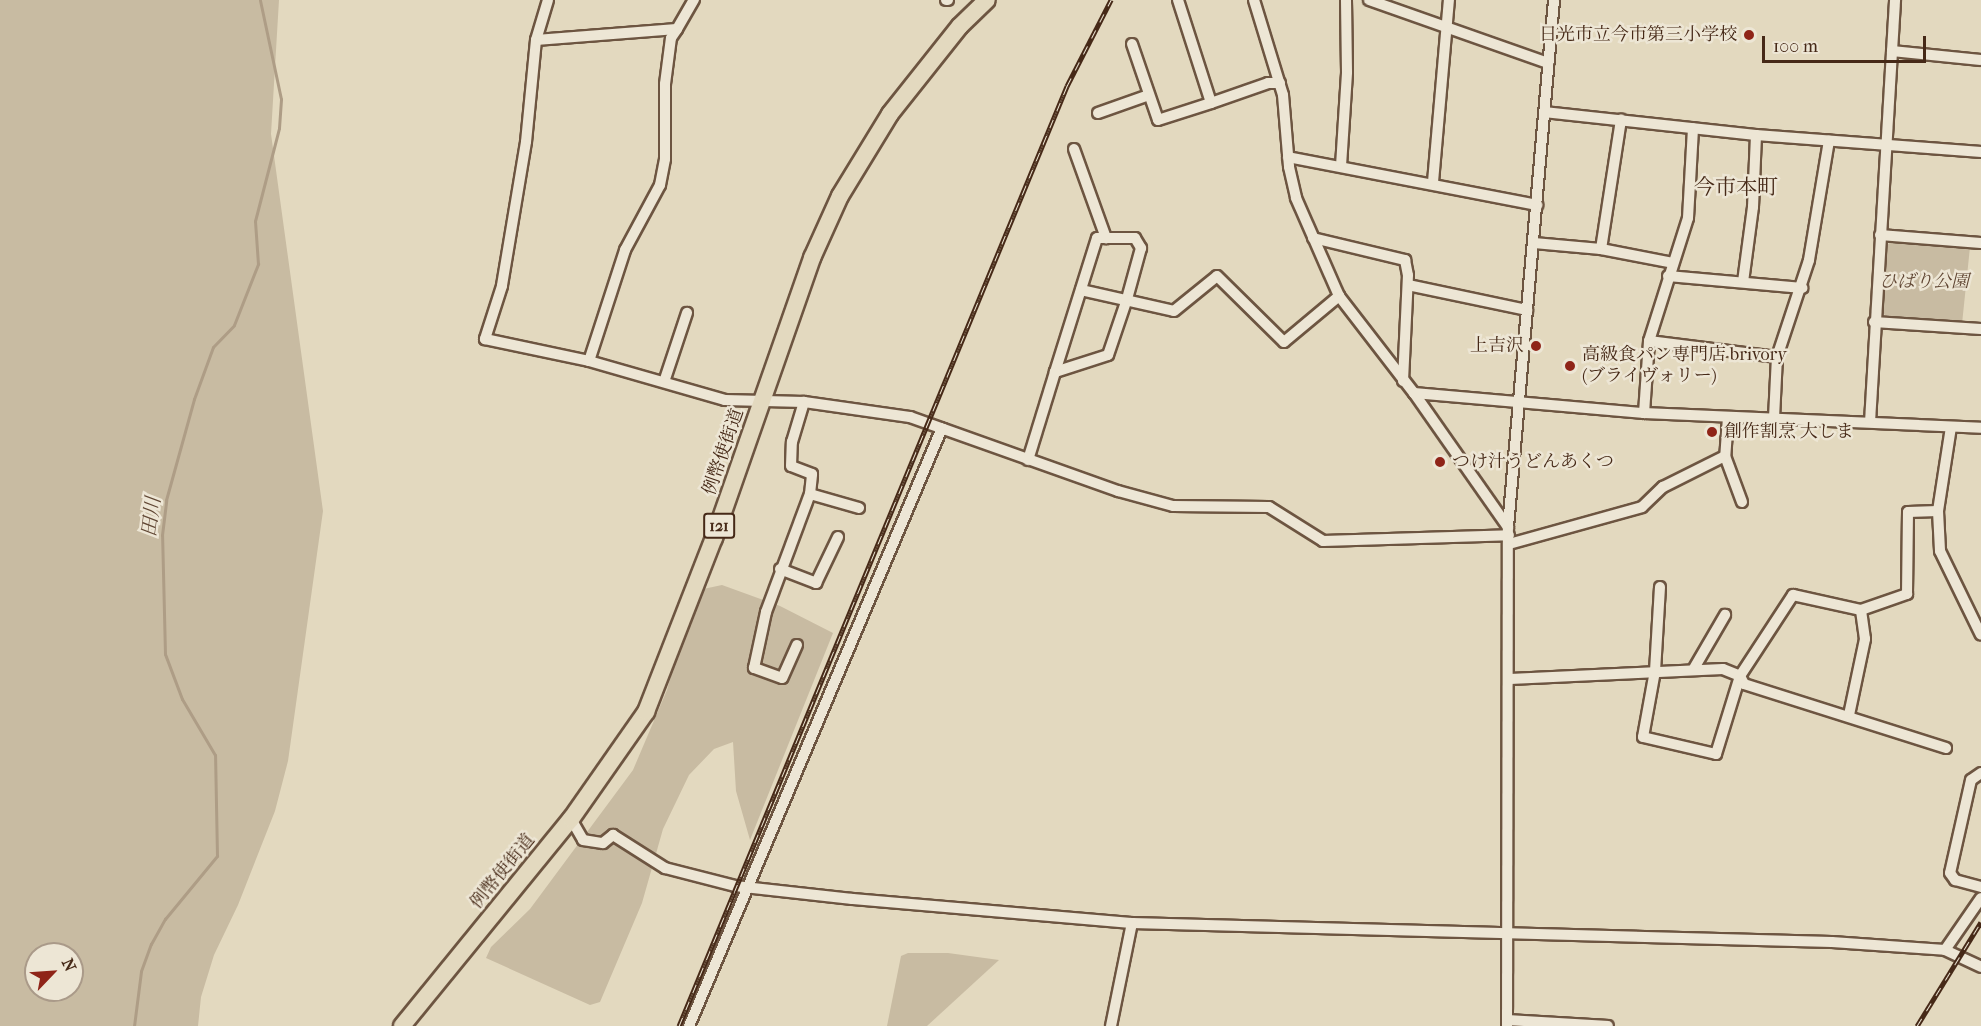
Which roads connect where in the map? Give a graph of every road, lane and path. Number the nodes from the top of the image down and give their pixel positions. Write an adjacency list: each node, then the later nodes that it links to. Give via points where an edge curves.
1 (548, 0): 13 (street)
2 (694, 0): 12 (street)
3 (987, 0): 60 (highway, 例幣使街道 / 121, via 960,26 890,114 840,196 812,258)
4 (1178, 0): 20 (street)
5 (1254, 0): 18 (street)
6 (1346, 0): 31 (street, via 1347,72)
7 (1369, 0): 11 (street)
8 (1449, 0): 11 (street)
9 (1554, 0): 17 (street)
10 (1894, 0): 15 (street)
11 (1447, 28): 17 (street); 32 (street)
12 (677, 29): 13 (street); 54 (street, via 671,38 665,84 665,159 660,185 626,250)
13 (536, 40): 54 (street, via 524,153 502,286 486,339)
14 (1132, 44): 19 (street)
15 (1892, 51): 16 (street); 27 (street)
16 (1981, 60)
17 (1548, 63): 21 (street)
18 (1280, 83): 20 (street, via 1269,83); 30 (street)
19 (1149, 95): 20 (street, via 1158,120); 22 (street)
20 (1210, 103)
21 (1544, 112): 23 (street); 33 (street)
22 (1098, 113)
23 (1621, 120): 24 (street); 39 (street)
24 (1693, 128): 25 (street); 40 (street, via 1688,218)
25 (1756, 135): 26 (street); 42 (street, via 1753,207)
26 (1829, 141): 27 (street); 44 (street)
27 (1886, 146): 29 (street); 34 (street)
28 (1074, 149): 35 (street)
29 (1981, 152)
30 (1288, 157): 31 (street); 36 (street, via 1296,198)
31 (1341, 166): 32 (street)
32 (1433, 182): 33 (street)
33 (1537, 205): 37 (street)
34 (1880, 235): 38 (street); 50 (street)
35 (1106, 238): 45 (street, via 1097,238); 47 (street, via 1135,238 1141,248)
36 (1313, 238): 43 (street, via 1405,260); 46 (street)
37 (1533, 243): 39 (street); 48 (street)
38 (1981, 243)
39 (1601, 249): 40 (street)
40 (1673, 263): 41 (street)
41 (1668, 276): 42 (street); 52 (street)
42 (1743, 282): 44 (street)
43 (1408, 285): 48 (street); 56 (street)
44 (1802, 288): 53 (street)
45 (1082, 290): 47 (street); 55 (street)
46 (1339, 296): 47 (street, via 1284,342 1217,276 1174,311); 56 (street)
47 (1127, 299): 55 (street, via 1108,355)
48 (1527, 310): 59 (street)
49 (687, 313): 57 (street)
50 (1874, 322): 51 (street); 65 (street)
51 (1981, 329)
52 (1649, 341): 53 (street); 62 (street)
53 (1777, 357): 64 (street)
54 (589, 361): 57 (street)
55 (1055, 372): 70 (street)
56 (1402, 381): 58 (street)
57 (664, 382): 60 (street, via 725,400)
58 (1414, 393): 59 (street); 75 (street)
59 (1520, 400): 62 (street); 75 (street)
60 (762, 401): 61 (street); 90 (highway, 例幣使街道 / 121, via 646,712)
61 (804, 402): 67 (street, via 910,417); 71 (street, via 792,442 791,466 812,474)
62 (1644, 413): 63 (street)
63 (1728, 417): 64 (street); 69 (street)
64 (1774, 418): 65 (street)
65 (1870, 423): 66 (street)
66 (1951, 427): 68 (street); 74 (street)
67 (942, 428): 70 (street); 92 (street)
68 (1981, 428)
69 (1725, 456): 72 (street); 75 (street, via 1663,487 1642,507)
70 (1028, 460): 75 (street, via 1173,506 1269,507 1323,541)
71 (810, 494): 73 (street); 77 (street)
72 (1742, 502)
73 (859, 508)
74 (1938, 511): 79 (street, via 1908,512 1907,594); 81 (street, via 1942,559)
75 (1509, 536): 86 (street)
76 (838, 537): 77 (street, via 816,583)
77 (780, 569): 82 (street, via 754,668 782,678)
78 (1660, 587): 84 (street)
79 (1861, 610): 85 (street, via 1793,595); 87 (street, via 1865,639)
80 (1725, 615): 83 (street)
81 (1981, 635)
82 (797, 645)
83 (1693, 670): 84 (street); 85 (street, via 1722,669)
84 (1655, 671): 85 (street, via 1643,737 1716,754); 86 (street)
85 (1740, 676): 87 (street, via 1744,684)
86 (1510, 679): 95 (street)
87 (1849, 716): 88 (street)
88 (1946, 748)
89 (1981, 773): 91 (street, via 1971,780 1950,873 1955,880)
90 (572, 819): 92 (street, via 583,840 603,843 613,835 665,868); 99 (highway, 例幣使街道 / 121)
91 (1981, 887)
92 (749, 888): 94 (street); 100 (street)
93 (1981, 898): 96 (street)
94 (1132, 923): 95 (street); 101 (street)
95 (1510, 933): 96 (street, via 1832,942); 98 (street)
96 (1945, 950): 97 (street)
97 (1981, 967)
98 (1508, 1023): 102 (street)
99 (402, 1026)
100 (689, 1026)
101 (1111, 1026)
102 (1608, 1026)

